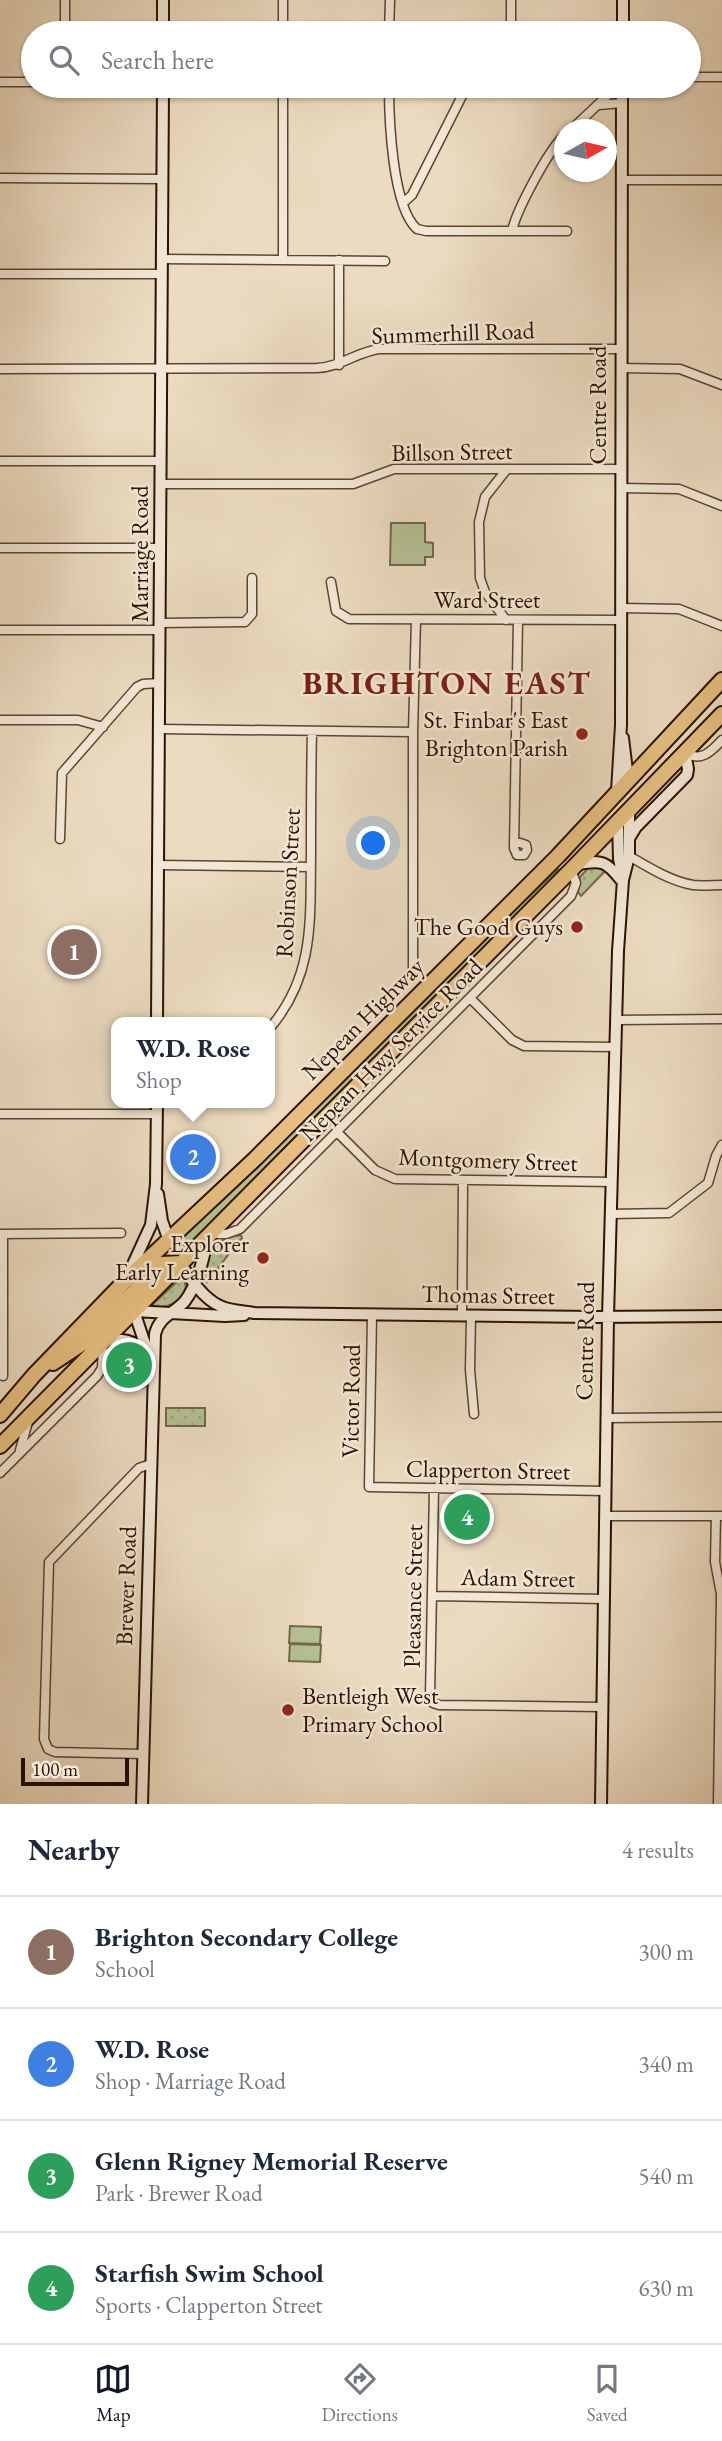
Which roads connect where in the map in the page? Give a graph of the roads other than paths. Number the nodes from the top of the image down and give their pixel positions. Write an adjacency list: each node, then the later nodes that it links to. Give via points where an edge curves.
1 (65, 0): 7 (street)
2 (163, 0): 8 (street)
3 (283, 0): 9 (street)
4 (390, 0): 10 (street)
5 (511, 0): 11 (street)
6 (623, 0): 12 (street)
7 (65, 21)
8 (163, 21)
9 (283, 21)
10 (389, 21)
11 (511, 21)
12 (623, 21)
13 (701, 77): 14 (street)
14 (722, 77)
15 (0, 82): 16 (street)
16 (21, 82)
17 (163, 98): 26 (street, Marriage Road)
18 (283, 98): 35 (street)
19 (389, 98): 30 (street, via 389,132)
20 (461, 98): 29 (street)
21 (612, 98): 23 (street)
22 (622, 98): 27 (street, Centre Road)
23 (584, 119)
24 (554, 146): 32 (street, via 514,221)
25 (0, 178): 26 (street)
26 (163, 179): 34 (street, Marriage Road)
27 (622, 180): 28 (street); 40 (street, Centre Road)
28 (722, 180)
29 (417, 181): 30 (street); 31 (street)
30 (400, 193): 31 (street)
31 (403, 204): 32 (street, via 413,226 421,231)
32 (515, 231): 33 (street)
33 (567, 231)
34 (162, 259): 35 (street); 39 (street, Marriage Road)
35 (283, 260): 36 (street)
36 (339, 260): 37 (street); 41 (street)
37 (385, 261)
38 (0, 274): 39 (street)
39 (162, 274): 42 (street, Marriage Road)
40 (621, 349): 41 (street, Summerhill Road, via 379,349); 43 (street, Centre Road)
41 (339, 365): 42 (street, Summerhill Road)
42 (162, 368): 44 (street, Summerhill Road); 47 (street, Marriage Road)
43 (621, 368): 45 (street, via 680,369); 48 (street, Centre Road)
44 (0, 369)
45 (722, 385)
46 (0, 461): 47 (street)
47 (161, 461): 50 (street, Marriage Road)
48 (621, 469): 49 (street, Billson Street); 51 (street, Centre Road)
49 (508, 470): 50 (street, Billson Street, via 391,469 353,484); 59 (street, via 485,497 479,522 480,578)
50 (161, 484): 54 (street, Marriage Road)
51 (621, 488): 52 (street, via 679,489); 57 (street, Centre Road)
52 (722, 506)
53 (0, 548): 54 (street)
54 (161, 548): 61 (street, Marriage Road)
55 (252, 578): 61 (street, via 251,614 245,622)
56 (331, 582): 58 (street, Ward Street, via 336,611 345,618)
57 (621, 614): 60 (street, Ward Street); 62 (street, Ward Street, via 679,609); 68 (street, Centre Road)
58 (416, 620): 59 (street, Ward Street); 72 (street)
59 (506, 620): 60 (street, Ward Street)
60 (518, 620): 81 (street)
61 (160, 626): 63 (street); 65 (street, Marriage Road)
62 (722, 626)
63 (0, 630)
64 (722, 680): 75 (highway, Nepean Highway)
65 (160, 683): 69 (street, via 137,687); 70 (street, Marriage Road)
66 (722, 714): 74 (highway, Nepean Highway)
67 (0, 720): 69 (street, via 78,720)
68 (621, 724): 75 (street, Centre Road); 76 (street, Centre Road)
69 (103, 727): 80 (street, via 62,773)
70 (159, 729): 71 (street); 84 (street, Marriage Road)
71 (312, 731): 72 (street); 85 (street, Robinson Street)
72 (413, 732): 90 (street)
73 (722, 740): 74 (street, via 702,756)
74 (685, 752): 77 (highway, Nepean Highway); 79 (street, via 688,774)
75 (628, 779): 76 (highway, Nepean Highway); 77 (highway, Centre Road)
76 (617, 791): 78 (highway, Centre Road); 82 (highway, Nepean Highway)
77 (629, 809): 78 (highway, Nepean Highway); 79 (street, Centre Road)
78 (618, 822): 86 (highway, Nepean Highway); 88 (street, Centre Road)
79 (630, 837): 83 (street, Centre Road)
80 (60, 839)
81 (514, 841)
82 (558, 856): 86 (highway); 109 (highway, Nepean Highway, via 256,1158)
83 (629, 856): 87 (street); 88 (street, Centre Road)
84 (159, 865): 85 (street); 92 (street, Marriage Road)
85 (311, 867): 95 (street, Robinson Street, via 306,957 294,993)
86 (574, 867): 88 (street, via 606,863); 91 (street, Nepean Hwy Service Road, via 576,883 571,896); 108 (highway, Nepean Highway)
87 (645, 867): 88 (street, via 630,872); 89 (street, via 693,885)
88 (623, 882): 94 (street, Centre Road)
89 (722, 885)
90 (413, 973)
91 (470, 998): 96 (street, via 524,1046); 99 (street, Nepean Hwy Service Road)
92 (157, 1017)
93 (722, 1019): 94 (street)
94 (616, 1020): 96 (street, Centre Road)
95 (275, 1021)
96 (616, 1047): 102 (street, Centre Road)
97 (157, 1109): 98 (street); 103 (street)
98 (0, 1114)
99 (337, 1132): 101 (street, Montgomery Street, via 375,1170 390,1178); 108 (street, Nepean Hwy Service Road, via 240,1229)
100 (722, 1145): 104 (street, via 708,1183 669,1213)
101 (463, 1180): 102 (street, Montgomery Street); 117 (street)
102 (612, 1182): 104 (street, Centre Road)
103 (156, 1184): 105 (street); 109 (street)
104 (611, 1214): 119 (street, Centre Road)
105 (152, 1218): 109 (street, via 153,1230); 112 (street)
106 (121, 1233): 107 (street)
107 (2, 1234): 124 (street)
108 (209, 1235): 110 (highway, Nepean Highway); 111 (street, Brewer Road)
109 (165, 1241): 110 (highway); 112 (highway, Nepean Highway)
110 (181, 1263): 111 (street, Thomas Street); 112 (highway, via 163,1264); 113 (highway, Nepean Highway)
111 (194, 1282): 114 (street, Thomas Street, via 218,1305); 115 (street, Brewer Road, via 185,1300)
112 (126, 1287): 113 (highway); 120 (highway); 123 (highway, Nepean Highway)
113 (134, 1311): 115 (street, Thomas Street); 120 (highway, Nepean Highway); 121 (street, Brewer Road)
114 (254, 1313): 115 (street, Thomas Street); 116 (street, Thomas Street)
115 (169, 1314): 122 (street, Brewer Road, via 156,1330)
116 (372, 1315): 117 (street, Thomas Street); 135 (street, Victor Road)
117 (466, 1316): 119 (street, Thomas Street); 125 (street)
118 (722, 1316): 119 (street, Thomas Street)
119 (608, 1317): 129 (street, Centre Road)
120 (101, 1338): 121 (street, via 132,1341); 123 (highway); 127 (highway, Nepean Highway); 131 (street, via 103,1367 98,1375)
121 (149, 1355): 122 (street, Brewer Road)
122 (153, 1370): 133 (street, Brewer Road)
123 (37, 1373): 126 (highway, Nepean Highway)
124 (3, 1376)
125 (474, 1414)
126 (0, 1415)
127 (30, 1416): 130 (highway, Nepean Highway); 131 (street)
128 (722, 1417): 129 (street)
129 (607, 1418): 137 (street, Centre Road)
130 (0, 1446)
131 (14, 1459): 132 (street); 134 (street)
132 (0, 1467)
133 (150, 1469): 143 (street, Brewer Road); 143 (street, via 135,1474 49,1562 44,1740 55,1752)
134 (0, 1473)
135 (369, 1487): 136 (street, Clapperton Street)
136 (434, 1489): 137 (street, Clapperton Street); 140 (street, Pleasance Street)
137 (605, 1491): 138 (street, Centre Road)
138 (605, 1516): 139 (street); 141 (street, Centre Road)
139 (719, 1516): 146 (street, via 715,1562 721,1588)
140 (432, 1596): 141 (street, Adam Street); 142 (street, Pleasance Street, via 433,1703)
141 (604, 1599): 142 (street, Centre Road)
142 (602, 1707): 145 (street, Centre Road)
143 (143, 1754): 144 (street, Brewer Road)
144 (142, 1804)
145 (601, 1804)
146 (718, 1804)

